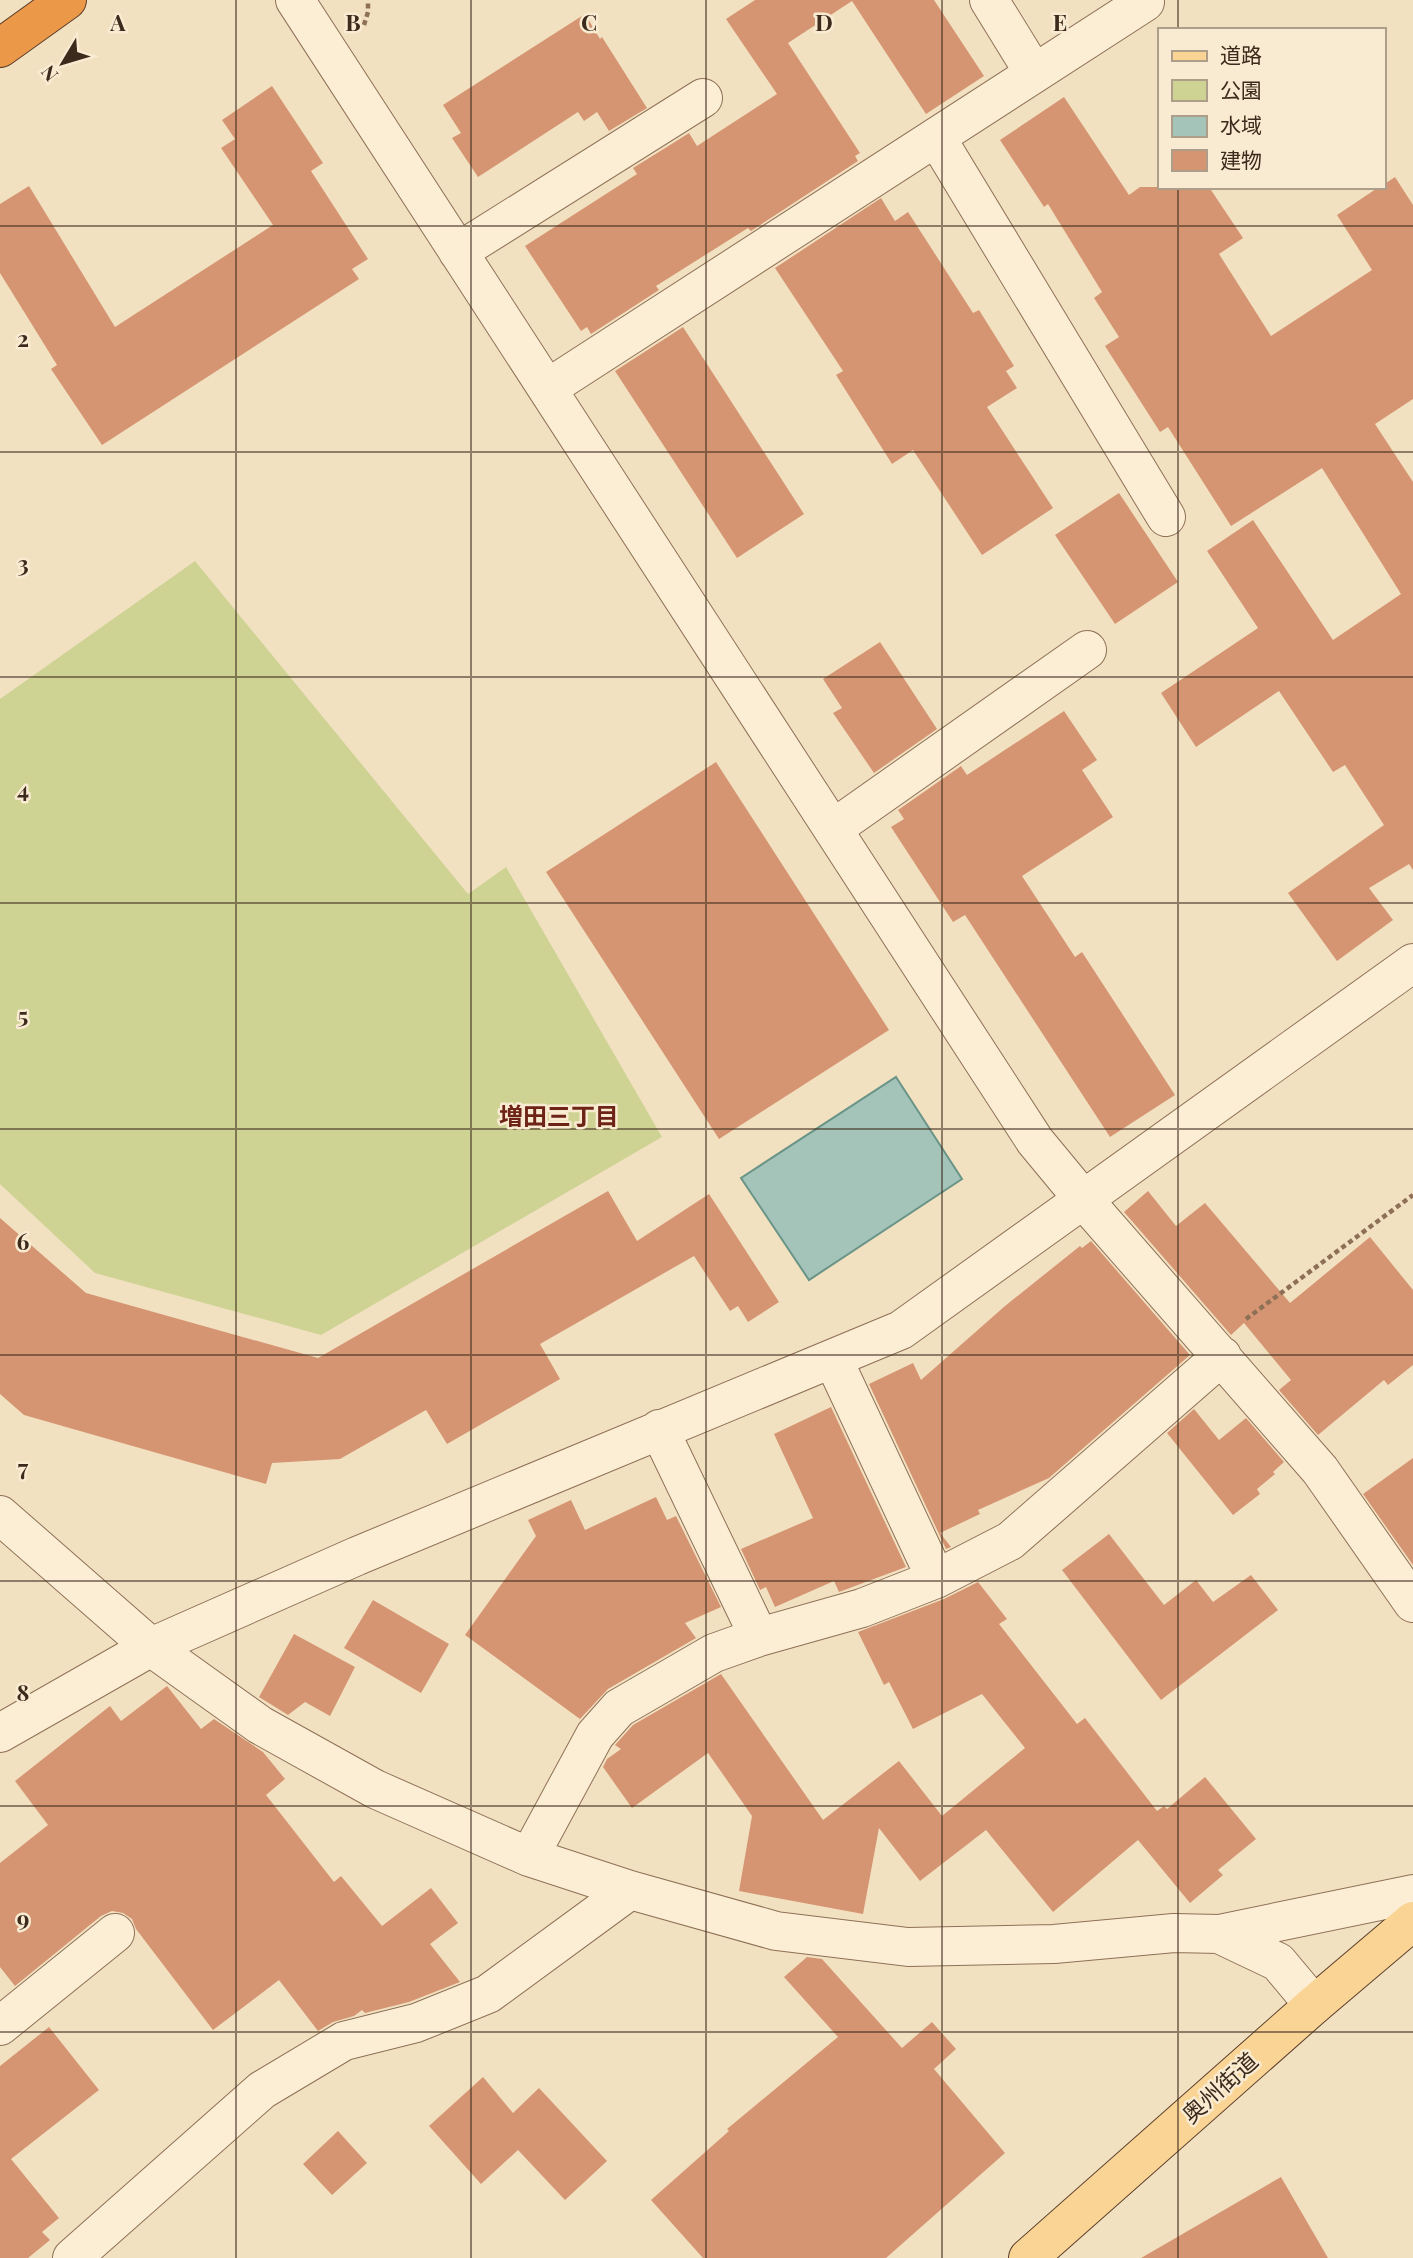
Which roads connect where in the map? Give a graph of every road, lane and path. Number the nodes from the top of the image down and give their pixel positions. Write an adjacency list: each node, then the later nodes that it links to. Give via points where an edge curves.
1 (67, 0): 5 (highway)
2 (295, 0): 9 (street)
3 (989, 0): 6 (street)
4 (1145, 2): 6 (street)
5 (0, 48)
6 (1034, 74): 8 (street)
7 (703, 98): 9 (street)
8 (936, 137): 10 (street); 11 (street)
9 (458, 252): 10 (street)
10 (548, 388): 13 (street)
11 (1167, 517)
12 (1087, 650): 13 (street)
13 (834, 828): 16 (street, via 1035,1141)
14 (1413, 963): 16 (street)
15 (1413, 1195): 17 (path)
16 (1083, 1199): 17 (street); 18 (street, via 901,1330)
17 (1217, 1350): 21 (street, via 1010,1541); 22 (street, via 1320,1471)
18 (833, 1359): 19 (street); 21 (street)
19 (659, 1429): 23 (street); 24 (street)
20 (0, 1515): 24 (street)
21 (936, 1579): 23 (street, via 862,1608)
22 (1413, 1603)
23 (759, 1637): 26 (street, via 714,1653 619,1708 595,1735)
24 (151, 1647): 25 (street); 26 (street, via 260,1725 375,1789)
25 (0, 1733)
26 (529, 1857): 27 (street)
27 (630, 1890): 31 (street, via 776,1931 908,1947); 34 (street, via 488,1994 416,2023 344,2040 262,2090)
28 (1413, 1894): 31 (street)
29 (1413, 1921): 32 (main road, 奥州街道)
30 (115, 1933): 33 (street)
31 (1219, 1934): 32 (street, via 1278,1962)
32 (1314, 2005): 35 (main road, 奥州街道)
33 (0, 2026)
34 (72, 2258)
35 (1028, 2258)

